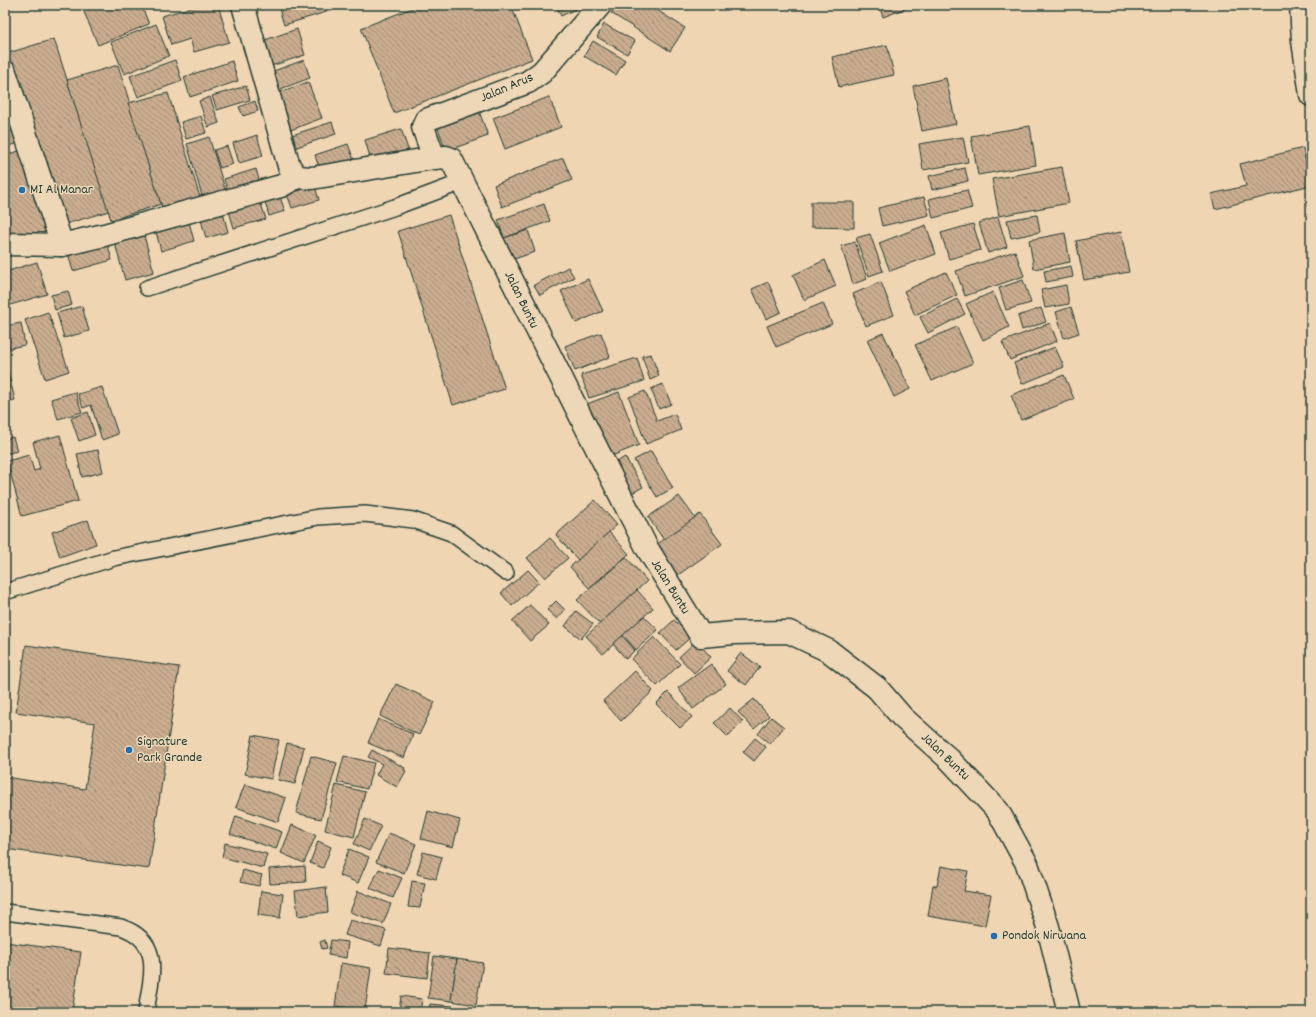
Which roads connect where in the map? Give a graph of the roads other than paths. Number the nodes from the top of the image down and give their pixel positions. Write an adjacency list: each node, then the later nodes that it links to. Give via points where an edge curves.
1 (243, 5): 7 (street, via 289,166)
2 (600, 5): 6 (street, Jalan Arus, via 542,72 533,78 426,120 423,127)
3 (1301, 5): 5 (street)
4 (5, 72): 10 (street)
5 (1311, 95)
6 (434, 158): 7 (street, Jalan Buntu, via 312,178); 8 (street, Jalan Buntu, via 451,159)
7 (297, 177): 10 (street, via 281,186)
8 (462, 182): 11 (lane, via 395,207); 16 (street, Jalan Buntu, via 647,548 701,636 789,632 829,651 877,688 902,717 950,760 998,811 1026,864 1048,927)
9 (5, 244): 10 (street)
10 (62, 245)
11 (147, 288)
12 (506, 573): 13 (lane, via 451,533 413,520 365,514 318,517 114,558)
13 (5, 592)
14 (5, 912): 15 (lane, via 120,927 133,932 143,940 152,954)
15 (146, 1012)
16 (1069, 1012)

